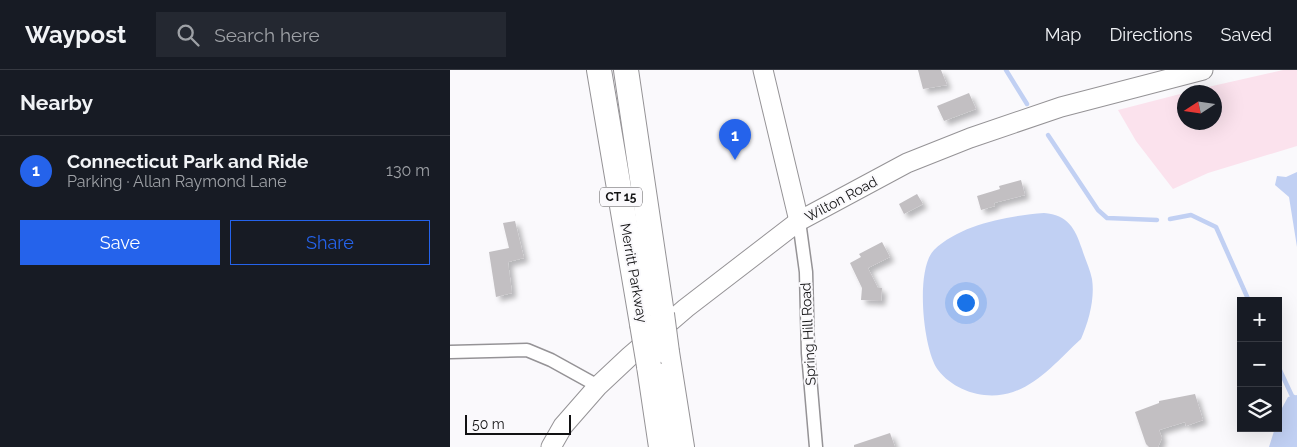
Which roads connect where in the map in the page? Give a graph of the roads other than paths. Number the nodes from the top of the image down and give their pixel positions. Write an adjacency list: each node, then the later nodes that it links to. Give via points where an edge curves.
1 (600, 70): 8 (highway, Merritt Parkway / CT 15)
2 (626, 70): 6 (highway, Merritt Parkway / CT 15)
3 (632, 70): 6 (highway)
4 (763, 70): 7 (main road)
5 (1203, 70): 7 (main road, Wilton Road, via 1061,106 970,138 907,163)
6 (636, 142): 8 (highway, Merritt Parkway / CT 15)
7 (799, 222): 10 (main road, Wilton Road, via 686,308); 14 (street, Spring Hill Road, via 806,272 808,353)
8 (652, 319): 12 (highway, Merritt Parkway / CT 15, bridge, via 649,366); 13 (highway, Merritt Parkway / CT 15, bridge, via 668,352)
9 (450, 352): 10 (street, via 527,350)
10 (598, 386): 11 (main road, Wilton Road, via 562,426)
11 (550, 447)
12 (661, 447)
13 (682, 447)
14 (816, 447)

